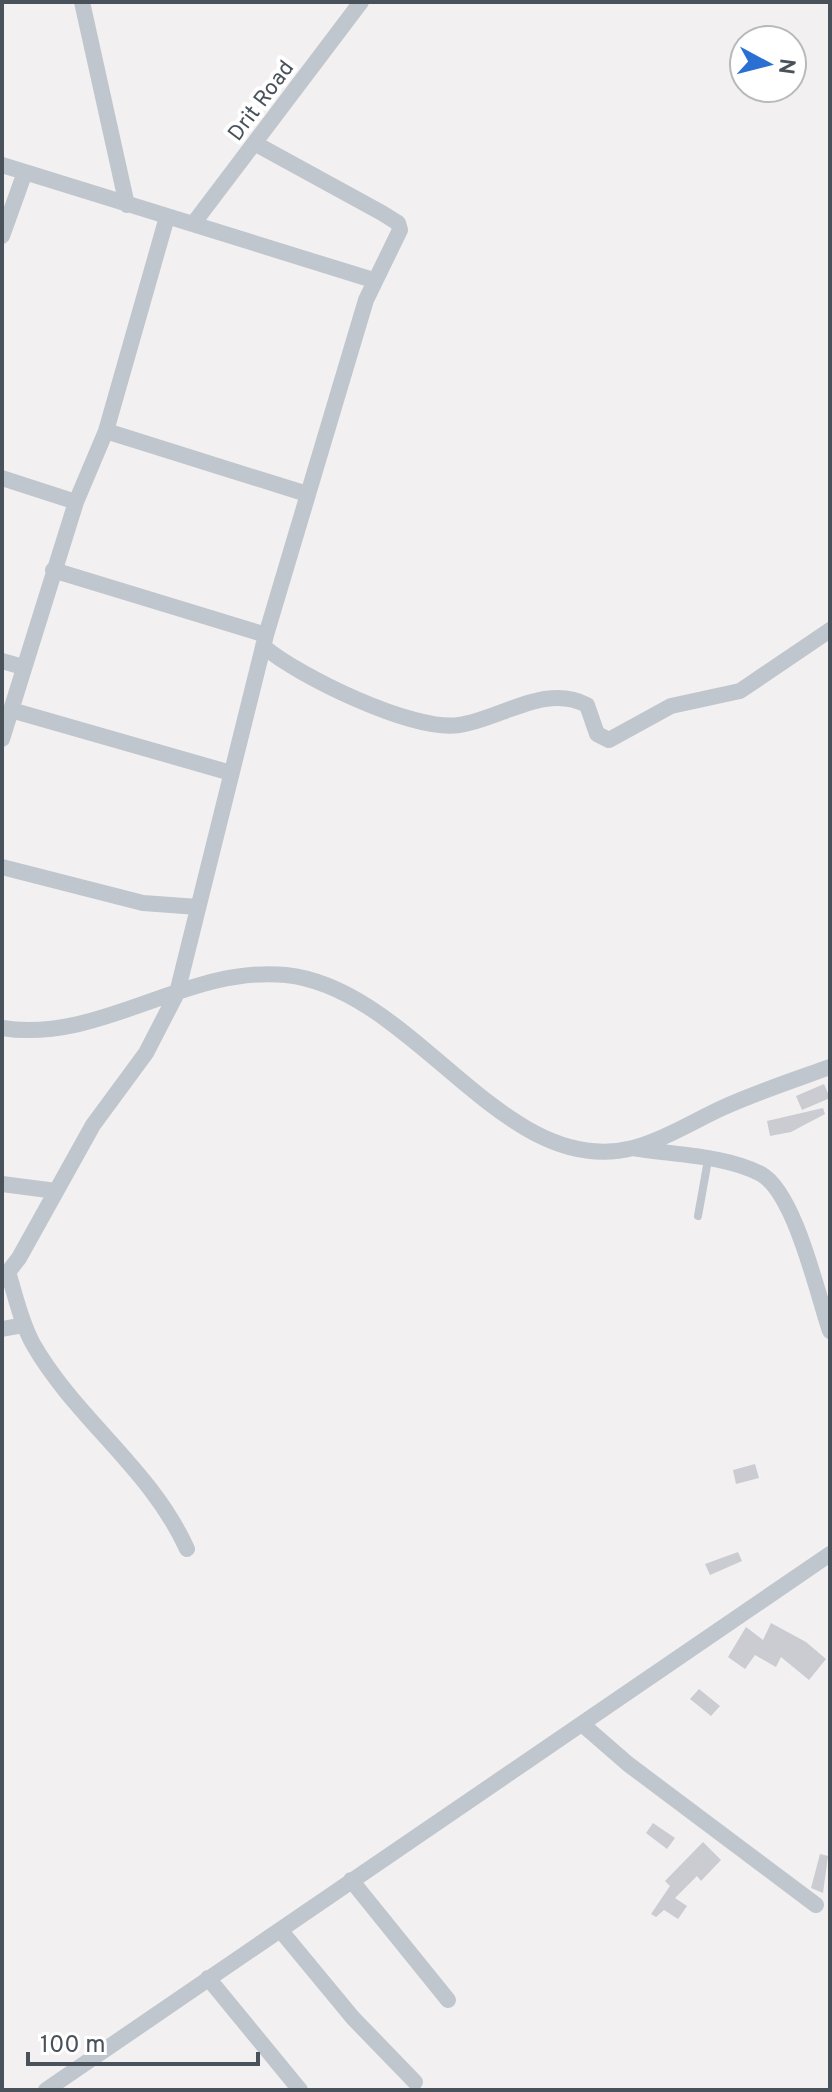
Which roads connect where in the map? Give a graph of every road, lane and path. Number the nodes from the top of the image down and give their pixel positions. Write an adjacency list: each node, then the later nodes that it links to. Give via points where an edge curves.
1 (82, 2): 6 (street)
2 (361, 2): 3 (street, Drit Road)
3 (256, 144): 8 (street, Drit Road); 10 (street, via 398,223 400,230)
4 (2, 165): 5 (street)
5 (25, 172): 6 (street); 9 (street)
6 (127, 205): 7 (street)
7 (167, 217): 8 (street); 11 (street)
8 (193, 224): 10 (street)
9 (2, 236)
10 (373, 280): 13 (street)
11 (106, 431): 13 (street); 14 (street)
12 (2, 478): 14 (street)
13 (307, 494): 17 (street)
14 (76, 502): 15 (street)
15 (53, 570): 17 (street); 19 (street)
16 (830, 630): 17 (street, via 740,691 671,706 609,740 597,734 587,705 572,697 446,726 388,711 289,666)
17 (264, 640): 22 (street)
18 (2, 661): 19 (street)
19 (23, 667): 20 (street)
20 (11, 710): 21 (street); 22 (street)
21 (2, 739)
22 (231, 773): 24 (street)
23 (2, 867): 24 (street, via 143,903)
24 (198, 907): 25 (street)
25 (177, 993): 26 (street, via 68,1027); 28 (street, via 224,979 269,975 326,985 365,1002 539,1138 580,1148); 31 (street, via 146,1053 93,1125)
26 (2, 1028)
27 (830, 1067): 28 (street)
28 (633, 1148): 29 (street)
29 (708, 1160): 32 (lane); 36 (street, via 761,1174 780,1191)
30 (2, 1184): 31 (street)
31 (56, 1191): 33 (street)
32 (698, 1216)
33 (6, 1277): 34 (street)
34 (24, 1325): 35 (street); 37 (street, via 62,1386 163,1504)
35 (2, 1329)
36 (830, 1331)
37 (187, 1549)
38 (830, 1554): 39 (street)
39 (582, 1724): 40 (street); 41 (street)
40 (351, 1880): 42 (street); 44 (street)
41 (816, 1905)
42 (281, 1931): 43 (street); 45 (street)
43 (208, 1978): 46 (street); 47 (street)
44 (448, 2000)
45 (415, 2082)
46 (46, 2090)
47 (300, 2090)

